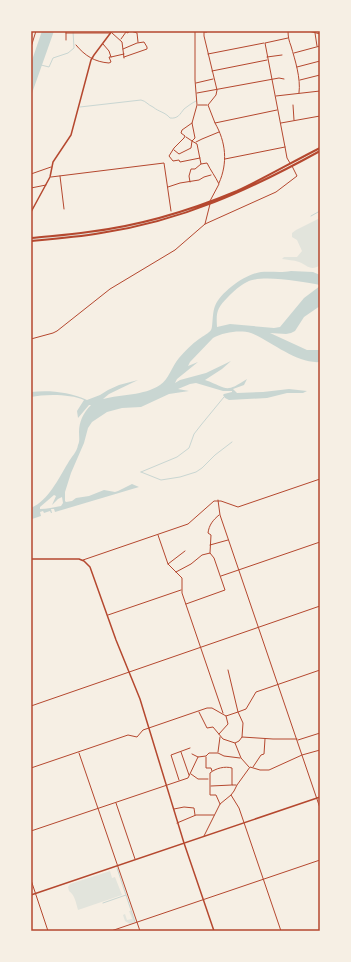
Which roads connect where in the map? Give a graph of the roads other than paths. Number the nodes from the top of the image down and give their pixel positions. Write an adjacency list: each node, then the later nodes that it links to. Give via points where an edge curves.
1 (36, 31): 21 (street)
2 (129, 31): 15 (street)
3 (132, 31): 17 (street, via 137,33)
4 (195, 31): 40 (street)
5 (207, 31): 25 (street, via 204,32 204,36)
6 (288, 31): 13 (street)
7 (309, 31): 11 (street)
8 (66, 32): 9 (street); 14 (street)
9 (99, 32): 10 (street)
10 (111, 32): 15 (street); 16 (main road)
11 (315, 33): 12 (street); 22 (street)
12 (320, 34)
13 (288, 38): 18 (street); 26 (street)
14 (66, 40)
15 (120, 40): 23 (street)
16 (103, 43): 28 (street); 30 (main road)
17 (138, 43): 23 (street); 24 (street, via 145,42 147,48 124,58)
18 (265, 43): 25 (street); 29 (street)
19 (76, 45): 30 (street)
20 (320, 46): 22 (street)
21 (31, 47)
22 (317, 47): 26 (street)
23 (123, 49): 24 (street)
24 (124, 54): 28 (street)
25 (208, 54): 34 (street)
26 (293, 54): 33 (street)
27 (282, 55): 29 (street)
28 (111, 57): 30 (street, via 111,62 108,63)
29 (267, 57): 31 (street)
30 (92, 59): 67 (main road, via 70,134)
31 (268, 60): 34 (street); 38 (street)
32 (320, 61): 33 (street)
33 (296, 67): 39 (street)
34 (212, 71): 36 (street)
35 (320, 75): 39 (street)
36 (214, 79): 40 (street); 41 (street)
37 (284, 79): 38 (street)
38 (271, 80): 41 (street); 45 (street)
39 (299, 80): 44 (street)
40 (196, 83): 43 (street)
41 (217, 90): 43 (street); 47 (street, via 216,96)
42 (320, 91): 44 (street)
43 (196, 93): 46 (street)
44 (299, 93): 45 (street)
45 (275, 96): 49 (street)
46 (197, 105): 47 (street); 52 (street)
47 (208, 105): 53 (street)
48 (293, 105): 51 (street)
49 (277, 110): 53 (street); 54 (street)
50 (320, 116): 51 (street)
51 (294, 121): 54 (street)
52 (192, 122): 56 (street, via 181,132); 57 (street, via 195,138)
53 (214, 123): 55 (street)
54 (280, 123): 59 (street)
55 (219, 132): 58 (street); 64 (street)
56 (185, 136): 57 (street); 61 (street)
57 (192, 140): 58 (street); 61 (street, via 191,148 178,154)
58 (196, 143): 63 (street)
59 (285, 147): 64 (street); 66 (street)
60 (320, 148): 66 (highway)
61 (174, 150): 63 (street, via 169,156 173,161)
62 (320, 151): 66 (highway)
63 (200, 158): 65 (street)
64 (225, 159): 73 (street)
65 (201, 164): 69 (street, via 207,163); 72 (street, via 191,169)
66 (291, 165): 77 (highway); 81 (street, via 297,176 276,192)
67 (51, 167): 68 (street); 71 (main road)
68 (31, 174)
69 (212, 175): 72 (street); 73 (street)
70 (60, 176): 71 (street); 75 (street, via 164,163); 78 (street)
71 (50, 177): 74 (main road)
72 (190, 182): 75 (street)
73 (219, 184): 77 (street)
74 (46, 185): 76 (street); 80 (main road)
75 (168, 187): 79 (street)
76 (31, 188)
77 (210, 203): 81 (street); 82 (highway, via 129,225)
78 (64, 209)
79 (171, 211)
80 (31, 212)
81 (205, 224): 83 (street, via 181,246 110,289 53,333)
82 (31, 239)
83 (31, 339)
84 (320, 480): 85 (street, via 238,507)
85 (218, 500): 86 (street); 87 (street, via 213,501 191,523)
86 (220, 515): 88 (street); 90 (street, via 210,525)
87 (158, 535): 94 (street); 95 (street)
88 (229, 540): 90 (street); 96 (street)
89 (320, 542): 96 (street)
90 (210, 545): 92 (street)
91 (185, 551): 95 (street)
92 (210, 553): 97 (street, via 202,555); 98 (street)
93 (31, 559): 94 (main road)
94 (82, 560): 102 (main road, via 90,568)
95 (168, 564): 97 (street)
96 (239, 570): 98 (street); 103 (street)
97 (176, 572): 99 (street, via 182,578)
98 (221, 577): 100 (street, via 225,590)
99 (181, 590): 100 (street); 102 (street)
100 (186, 604): 104 (street)
101 (320, 606): 103 (street)
102 (107, 615): 107 (main road)
103 (259, 627): 104 (street); 108 (street)
104 (200, 647): 107 (street); 112 (street)
105 (228, 670): 111 (street)
106 (320, 670): 108 (street)
107 (129, 672): 109 (street); 114 (main road)
108 (278, 684): 111 (street, via 256,692 246,709); 120 (street)
109 (31, 706)
110 (199, 711): 112 (street, via 210,708); 114 (street); 116 (street, via 206,726)
111 (238, 712): 113 (street); 118 (street, via 243,723)
112 (223, 714): 113 (street)
113 (226, 716): 116 (street, via 229,723)
114 (149, 728): 125 (street, via 137,737 128,735); 141 (main road)
115 (320, 733): 120 (street)
116 (219, 734): 117 (street)
117 (221, 737): 121 (street); 126 (street)
118 (242, 737): 119 (street); 121 (street)
119 (265, 739): 120 (street); 133 (street, via 264,754)
120 (297, 740): 128 (street)
121 (235, 743): 131 (street)
122 (190, 748): 123 (street)
123 (181, 750): 136 (street); 138 (street, via 171,755)
124 (320, 750): 128 (street)
125 (78, 752): 134 (street); 149 (street)
126 (218, 753): 129 (street, via 209,753); 131 (street)
127 (192, 754): 130 (street)
128 (302, 755): 133 (street, via 269,770); 145 (street)
129 (206, 756): 130 (street); 135 (street, via 206,768)
130 (198, 757): 136 (street)
131 (241, 758): 132 (street)
132 (250, 767): 133 (street); 140 (street)
133 (253, 767)
134 (31, 768)
135 (213, 771): 137 (street); 139 (street, via 232,768)
136 (190, 775): 137 (street); 138 (street)
137 (210, 779): 142 (street)
138 (179, 781): 141 (street)
139 (232, 785): 140 (street); 142 (street)
140 (236, 785): 143 (street)
141 (166, 786): 146 (street); 150 (main road)
142 (210, 786): 147 (street, via 210,795 216,795)
143 (231, 794): 147 (street); 154 (street)
144 (320, 797): 145 (main road)
145 (317, 798): 148 (street); 154 (main road)
146 (116, 802): 149 (street); 158 (street)
147 (220, 804): 152 (street)
148 (320, 808)
149 (98, 809): 155 (street); 160 (street)
150 (173, 809): 151 (street, via 194,808); 153 (main road)
151 (195, 815): 152 (street); 153 (street)
152 (215, 815): 156 (street)
153 (177, 823): 157 (main road)
154 (244, 823): 156 (main road); 161 (street)
155 (31, 831)
156 (203, 836): 157 (main road)
157 (184, 843): 158 (main road); 165 (main road)
158 (135, 860): 160 (main road)
159 (320, 860): 161 (street)
160 (117, 866): 163 (main road); 166 (street)
161 (263, 879): 165 (street); 171 (street)
162 (31, 880): 163 (street)
163 (36, 894): 164 (main road); 167 (street)
164 (31, 896)
165 (203, 899): 166 (street); 170 (main road)
166 (137, 922): 168 (street); 169 (street)
167 (48, 931)
168 (111, 931)
169 (140, 931)
170 (214, 931)
171 (280, 931)

